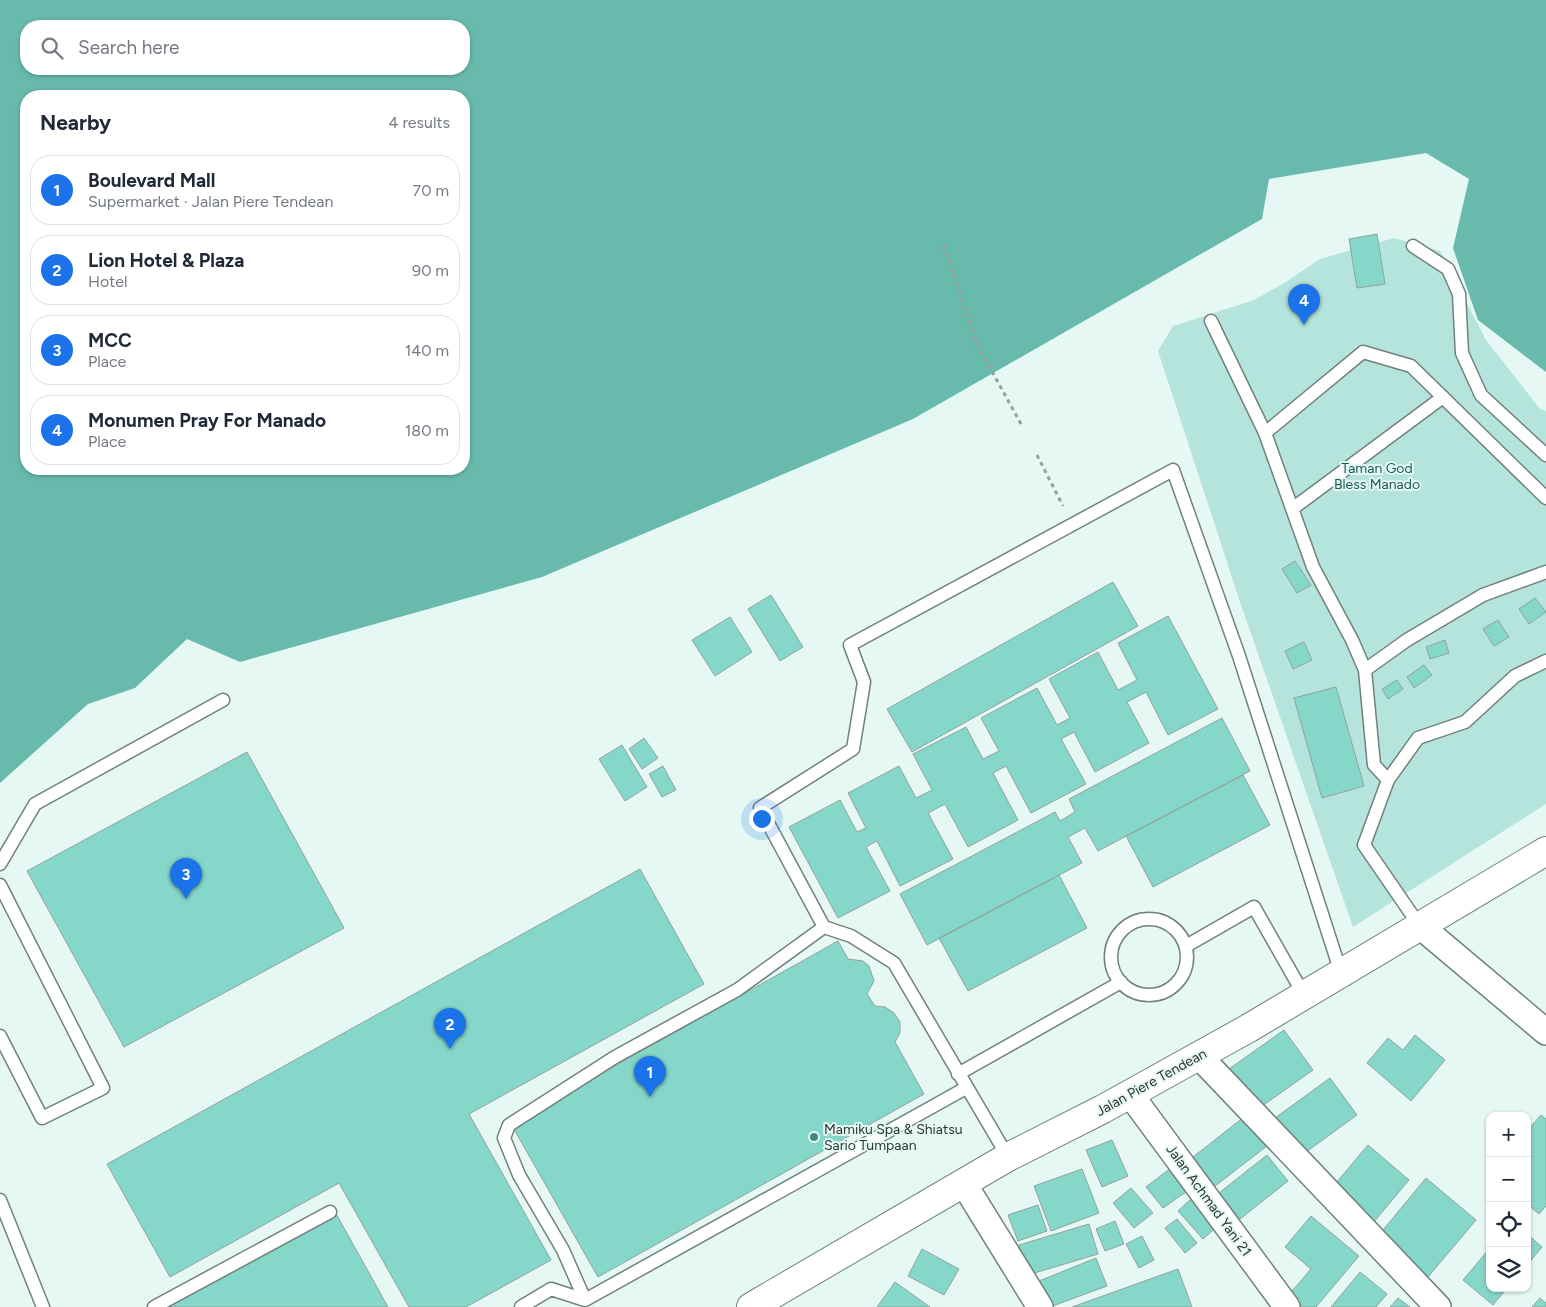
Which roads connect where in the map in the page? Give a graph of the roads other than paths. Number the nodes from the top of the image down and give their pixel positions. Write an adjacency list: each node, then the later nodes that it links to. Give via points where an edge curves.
1 (1413, 246): 5 (lane, via 1448,269 1459,294 1462,353 1481,395)
2 (1211, 321): 4 (lane)
3 (1443, 397): 4 (lane, via 1411,366 1363,352); 6 (lane); 7 (lane)
4 (1265, 433): 7 (lane)
5 (1546, 455)
6 (1546, 498)
7 (1292, 509): 10 (lane, via 1313,567)
8 (1546, 572): 10 (lane, via 1483,595 1407,640)
9 (1546, 661): 12 (lane, via 1515,676 1465,722 1418,738)
10 (1365, 670): 12 (lane, via 1374,765)
11 (223, 700): 14 (lane, via 35,804)
12 (1388, 780): 16 (lane, via 1364,845)
13 (1546, 851): 16 (highway, Jalan Piere Tendean)
14 (0, 864)
15 (0, 885): 23 (lane, via 103,1088 42,1118)
16 (1419, 926): 19 (highway, Jalan Piere Tendean); 22 (street)
17 (824, 927): 19 (lane, via 760,808 853,749 864,682 850,645 1173,470 1239,656); 25 (lane, via 851,936 894,963); 32 (lane, via 737,990 615,1057 509,1125 504,1138 519,1176 563,1250)
18 (1186, 946): 20 (lane, via 1183,976 1168,991 1148,996 1128,989); 20 (lane, via 1173,928 1163,922 1141,920 1130,924 1122,931 1112,951 1115,973); 21 (lane, via 1254,907)
19 (1341, 973): 21 (highway, Jalan Piere Tendean)
20 (1121, 982): 25 (lane)
21 (1304, 995): 24 (highway, Jalan Piere Tendean)
22 (1546, 1032)
23 (0, 1036)
24 (1199, 1056): 27 (highway, Jalan Piere Tendean); 39 (street)
25 (958, 1074): 26 (lane)
26 (966, 1088): 28 (lane); 32 (lane)
27 (1130, 1094): 28 (highway, Jalan Piere Tendean); 38 (street, Jalan Achmad Yani 21)
28 (1008, 1157): 29 (highway, Jalan Piere Tendean)
29 (964, 1184): 36 (highway, Jalan Piere Tendean); 37 (street)
30 (0, 1200): 33 (lane)
31 (330, 1212): 34 (lane)
32 (584, 1300): 35 (lane, via 551,1289)
33 (43, 1307)
34 (154, 1307)
35 (521, 1307)
36 (752, 1307)
37 (1040, 1307)
38 (1287, 1307)
39 (1438, 1307)

